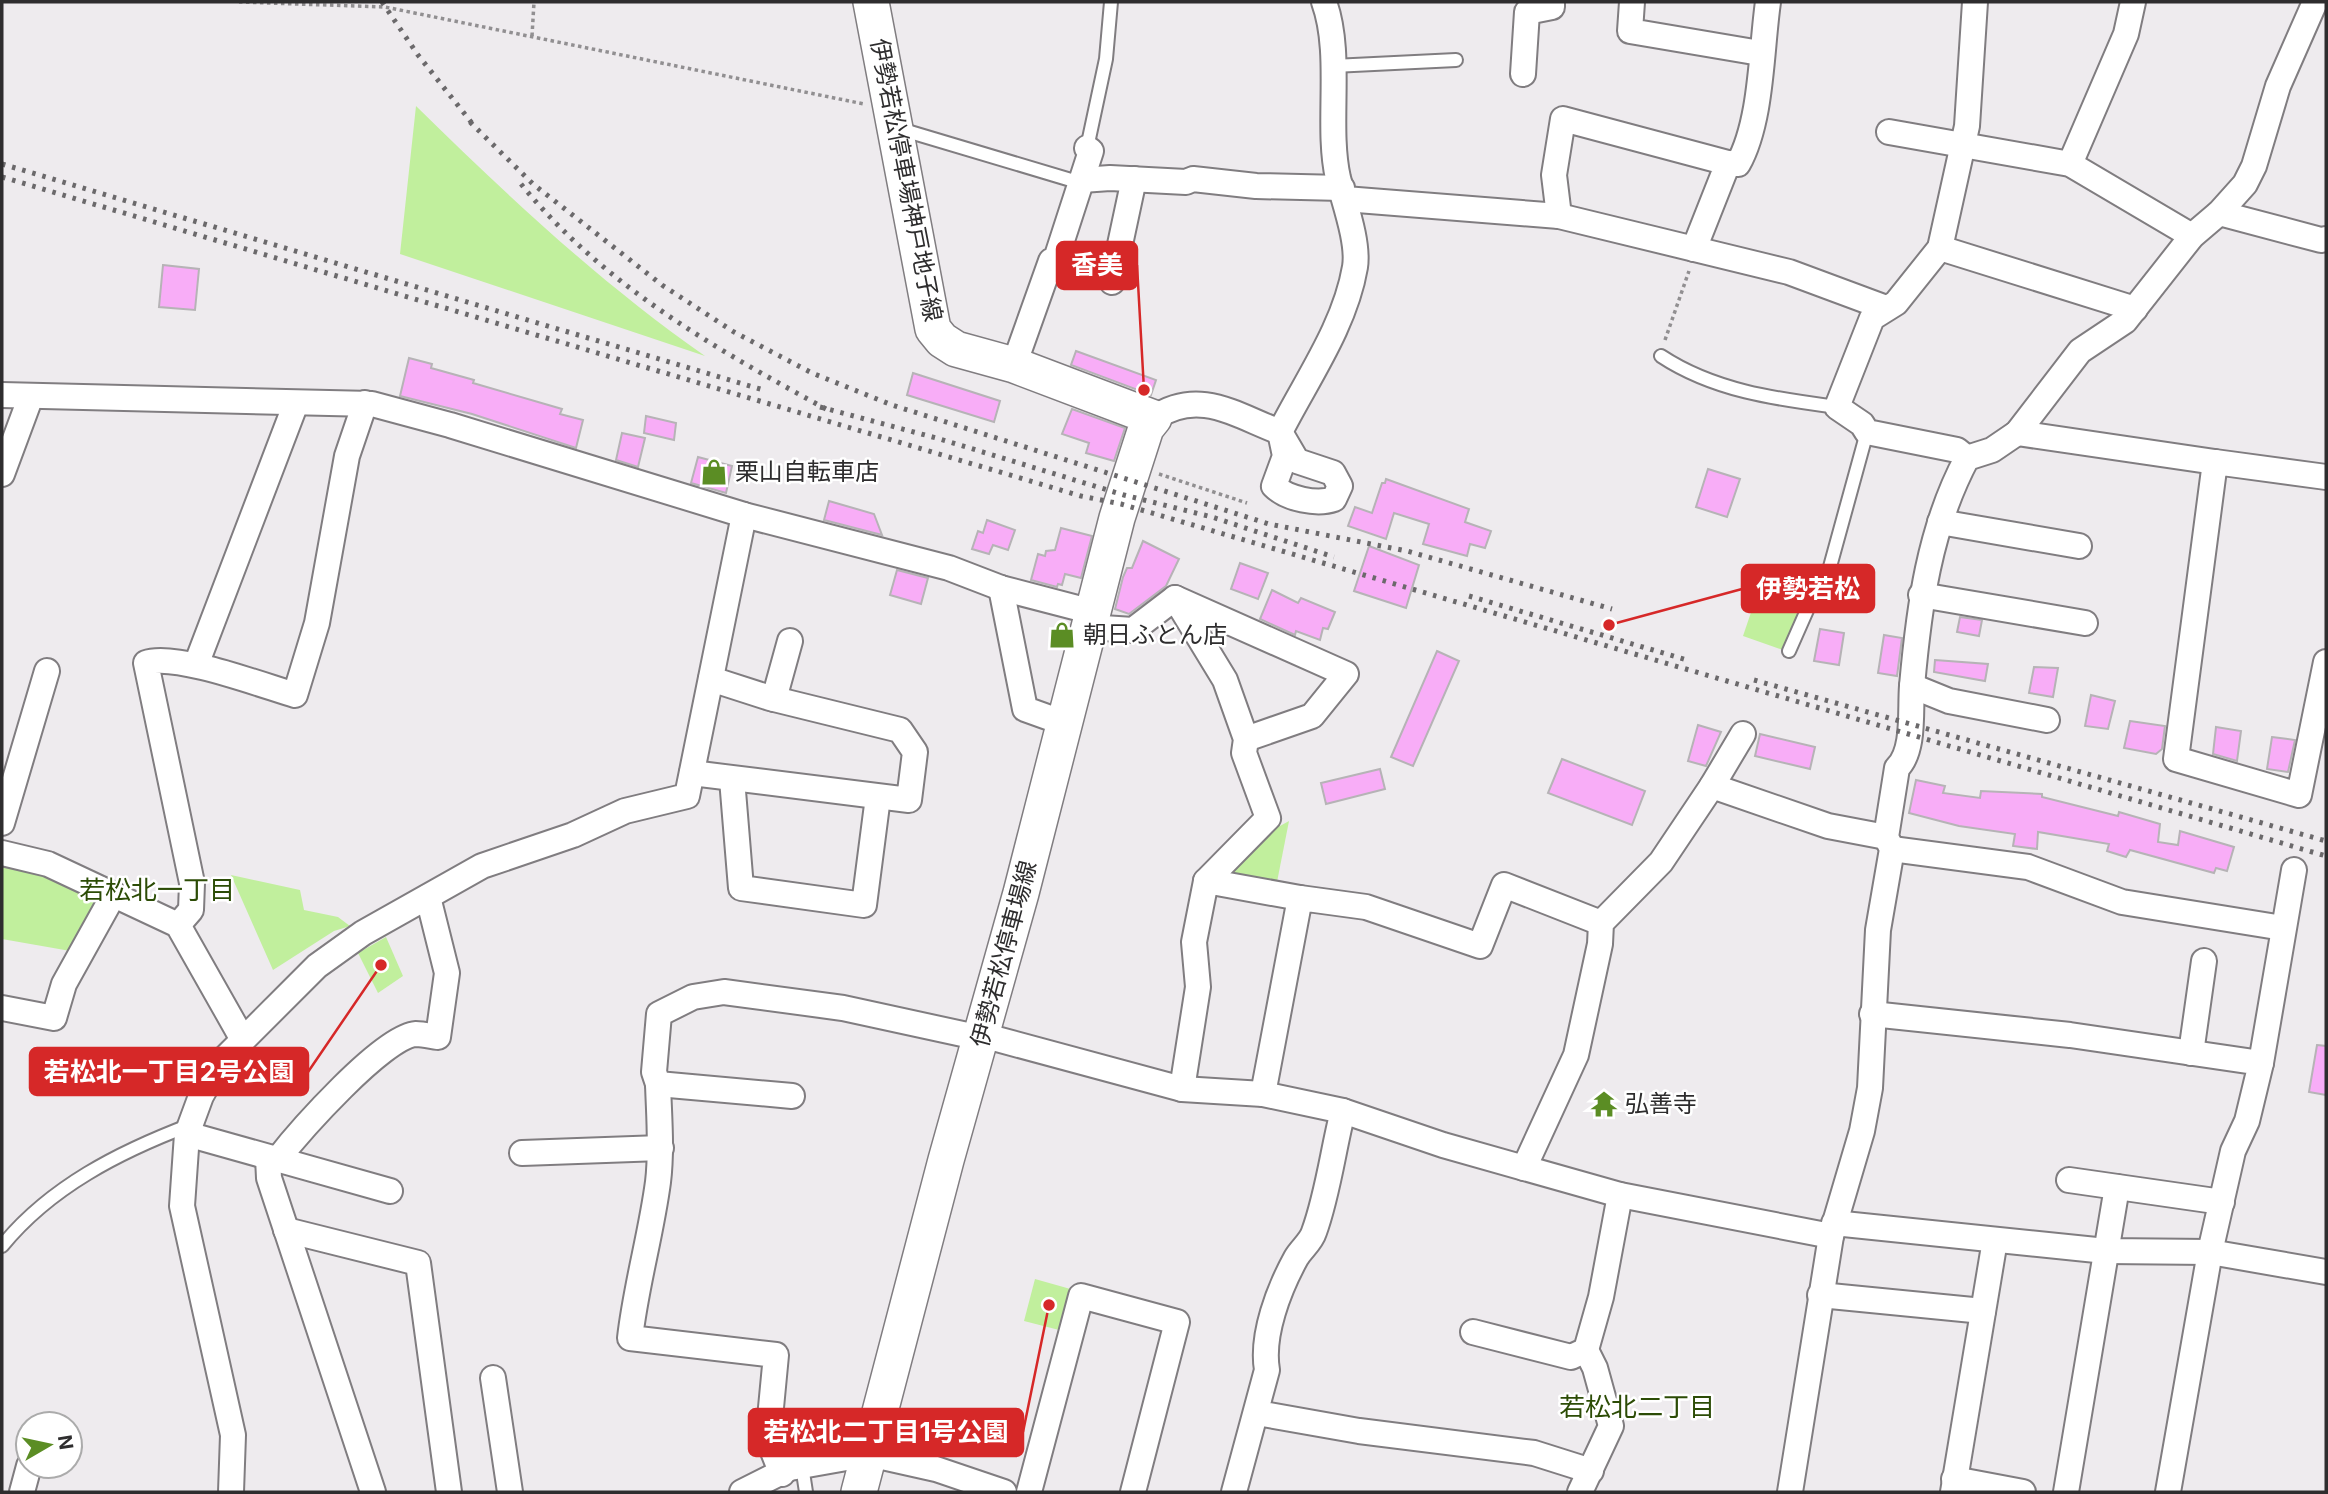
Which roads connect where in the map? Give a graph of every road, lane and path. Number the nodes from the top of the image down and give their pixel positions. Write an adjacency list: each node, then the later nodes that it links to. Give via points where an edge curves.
1 (239, 2): 12 (path, via 385,7)
2 (534, 2): 12 (path)
3 (871, 2): 17 (main road, 伊勢若松停車場神戸地子線)
4 (1111, 2): 20 (lane, via 1106,59)
5 (1324, 2): 15 (street)
6 (1552, 2): 16 (street, via 1552,7 1527,12)
7 (1632, 2): 13 (street, via 1630,31)
8 (1768, 2): 13 (street)
9 (1975, 2): 19 (street, via 1968,126)
10 (2133, 2): 22 (street, via 2126,34)
11 (2315, 2): 26 (street, via 2278,86 2254,166 2245,184)
12 (532, 36): 17 (path)
13 (1760, 53): 21 (street, via 1755,109 1743,155 1738,164)
14 (1456, 60): 15 (lane)
15 (1333, 66): 25 (street, via 1338,176)
16 (1523, 74)
17 (894, 120): 24 (lane); 36 (main road, 伊勢若松停車場神戸地子線, via 933,329 956,349)
18 (1889, 132): 19 (street)
19 (1962, 143): 22 (street); 30 (street)
20 (1087, 148): 24 (street, via 1091,151)
21 (1728, 163): 27 (street, via 1563,119 1554,175); 31 (street)
22 (2070, 163): 28 (street)
23 (1134, 179): 24 (street); 25 (street, via 1193,179); 32 (street)
24 (1082, 182): 36 (street)
25 (1344, 194): 27 (street); 42 (street, via 1356,264 1348,299 1280,432 1204,402 1184,403)
26 (2219, 213): 28 (street); 29 (street)
27 (1559, 216): 31 (street)
28 (2192, 236): 34 (street)
29 (2326, 239)
30 (1940, 248): 33 (street, via 1896,303); 34 (street)
31 (1696, 249): 33 (street, via 1788,271); 35 (path)
32 (1112, 282)
33 (1886, 308): 41 (street, via 1872,318)
34 (2135, 309): 44 (street, via 2080,351)
35 (1661, 356): 41 (lane, via 1751,395)
36 (1014, 365): 42 (main road, 伊勢若松停車場神戸地子線)
37 (2, 395): 38 (street)
38 (31, 396): 39 (street); 48 (street)
39 (296, 403): 40 (street); 62 (street)
40 (365, 403): 51 (street); 62 (street, via 346,456 317,622 295,695)
41 (1837, 407): 43 (street)
42 (1154, 418): 47 (main road, 伊勢若松停車場線)
43 (1867, 432): 45 (street, via 1957,450); 60 (lane, via 1828,574 1819,583)
44 (2017, 433): 45 (street, via 1992,450); 46 (street)
45 (1967, 458): 52 (street)
46 (2215, 463): 49 (street); 61 (street, via 2176,760 2300,795)
47 (1133, 466): 50 (path); 57 (main road, 伊勢若松停車場線)
48 (2, 474)
49 (2326, 477)
50 (1247, 503)
51 (744, 515): 54 (street, via 949,568); 64 (street)
52 (1940, 522): 53 (street); 55 (street)
53 (2080, 546)
54 (1001, 588): 57 (street); 68 (street, via 1025,709)
55 (1921, 595): 58 (street); 65 (street)
56 (1175, 598): 57 (street, via 1133,630); 70 (street, via 1225,680); 70 (street, via 1346,674 1312,716)
57 (1091, 620): 68 (main road, 伊勢若松停車場線)
58 (2085, 622)
59 (790, 642): 66 (street)
60 (1789, 651)
61 (2326, 662)
62 (196, 666): 84 (street, via 154,659 146,663 192,883 191,910)
63 (47, 671): 75 (street)
64 (711, 679): 66 (street); 71 (street)
65 (1912, 686): 67 (street, via 1949,701); 76 (street, via 1905,761 1897,768)
66 (774, 699): 74 (street, via 900,730 915,752 909,800)
67 (2047, 720)
68 (1064, 723): 89 (main road, 伊勢若松停車場線)
69 (1743, 734): 73 (street)
70 (1246, 739): 79 (street, via 1244,753 1268,818)
71 (692, 773): 72 (street); 81 (street, via 687,796 625,811 573,835 482,866)
72 (732, 779): 74 (street); 74 (street, via 741,888 864,905)
73 (1712, 786): 76 (street); 83 (street, via 1661,862)
74 (878, 797)
75 (2, 823)
76 (1889, 843): 85 (street, via 2028,867 2122,902); 88 (street)
77 (2, 853): 80 (street, via 48,864)
78 (2294, 870): 85 (street)
79 (1206, 881): 82 (street); 94 (street, via 1194,942 1198,988)
80 (114, 894): 84 (street); 87 (street, via 65,984 54,1018)
81 (428, 897): 90 (street, via 363,933 317,966); 101 (street, via 447,973 438,1037 414,1034 385,1051 341,1087)
82 (1300, 898): 83 (street, via 1366,907 1480,946 1504,885); 95 (street)
83 (1601, 923): 102 (street, via 1576,1055)
84 (178, 925): 90 (street)
85 (2283, 928): 92 (street)
86 (2204, 961): 91 (street)
87 (2, 1008)
88 (1872, 1014): 91 (street); 109 (street, via 1870,1088)
89 (982, 1037): 93 (street, via 843,1008 724,992 692,997 659,1014 654,1072); 94 (street); 121 (main road, 伊勢若松停車場線)
90 (242, 1038): 98 (street, via 219,1064)
91 (2191, 1053): 92 (street)
92 (2261, 1063): 107 (street)
93 (658, 1084): 96 (street); 99 (street)
94 (1182, 1089): 95 (street)
95 (1263, 1094): 97 (street)
96 (792, 1096)
97 (1343, 1111): 102 (street); 120 (street, via 1314,1234 1278,1293 1264,1351 1267,1370)
98 (188, 1130): 101 (street); 111 (lane, via 133,1149 65,1185); 125 (street, via 182,1206 233,1435)
99 (661, 1148): 100 (street); 122 (street, via 631,1338 776,1354 768,1439)
100 (522, 1153)
101 (273, 1159): 105 (street); 108 (street, via 269,1178)
102 (1524, 1168): 106 (street)
103 (2068, 1180): 104 (street)
104 (2117, 1187): 107 (street); 112 (street)
105 (390, 1191)
106 (1620, 1195): 109 (street); 118 (street)
107 (2222, 1202): 113 (street)
108 (286, 1230): 126 (street); 127 (street, via 418,1263)
109 (1833, 1230): 110 (street); 115 (street)
110 (1995, 1240): 112 (street); 116 (street)
111 (2, 1246)
112 (2106, 1251): 113 (street); 138 (street)
113 (2210, 1252): 114 (street); 139 (street)
114 (2326, 1272)
115 (1820, 1295): 116 (street); 136 (street)
116 (1983, 1311): 124 (street)
117 (1473, 1332): 118 (street, via 1571,1357)
118 (1586, 1350): 123 (street, via 1611,1426)
119 (493, 1378): 128 (street)
120 (1257, 1413): 123 (street, via 1534,1453); 135 (street)
121 (869, 1454): 122 (street); 131 (main road, 伊勢若松停車場線); 132 (street, via 936,1469)
122 (792, 1470): 129 (street); 130 (lane)
123 (1586, 1481)
124 (1953, 1486): 137 (street)
125 (231, 1492)
126 (373, 1492)
127 (449, 1492)
128 (510, 1492)
129 (742, 1492)
130 (806, 1492)
131 (859, 1492)
132 (1004, 1492)
133 (1029, 1492): 134 (street, via 1081,1296 1177,1322)
134 (1133, 1492)
135 (1234, 1492)
136 (1790, 1492)
137 (2024, 1492)
138 (2066, 1492)
139 (2168, 1492)

